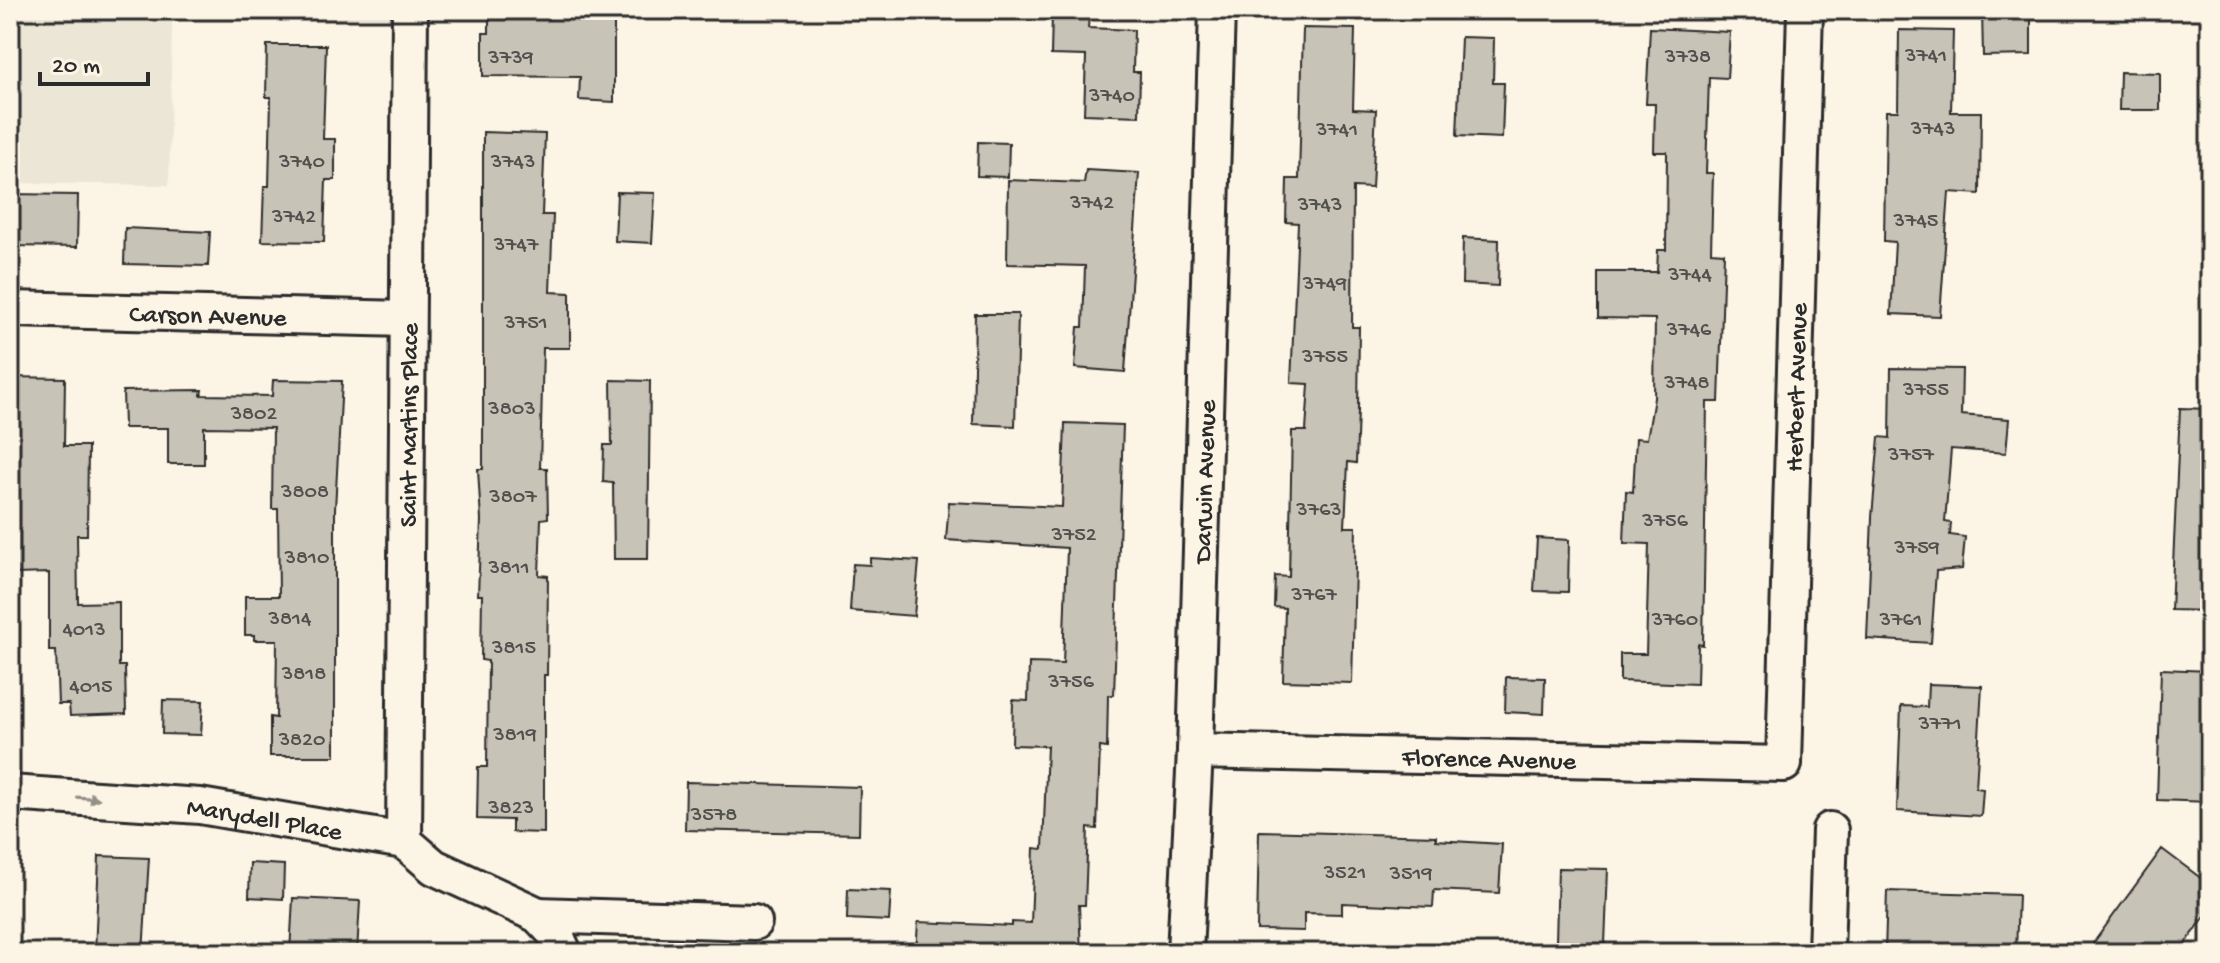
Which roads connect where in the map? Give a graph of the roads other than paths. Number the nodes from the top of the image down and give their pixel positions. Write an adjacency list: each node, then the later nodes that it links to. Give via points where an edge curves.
1 (410, 10): 5 (street, Saint Martins Place)
2 (1217, 10): 6 (street, Darwin Avenue)
3 (1805, 10): 7 (street, Herbert Avenue)
4 (10, 309): 5 (street, Carson Avenue)
5 (407, 319): 10 (street, Saint Martins Place)
6 (1195, 751): 7 (street, Florence Avenue); 14 (street, Darwin Avenue)
7 (1784, 764)
8 (10, 793): 10 (street, Marydell Place, one-way to 10, via 200,806)
9 (1830, 830): 15 (street)
10 (404, 841): 11 (street, via 434,867)
11 (538, 915): 12 (street); 13 (street)
12 (754, 922)
13 (564, 953)
14 (1185, 953)
15 (1826, 953)

